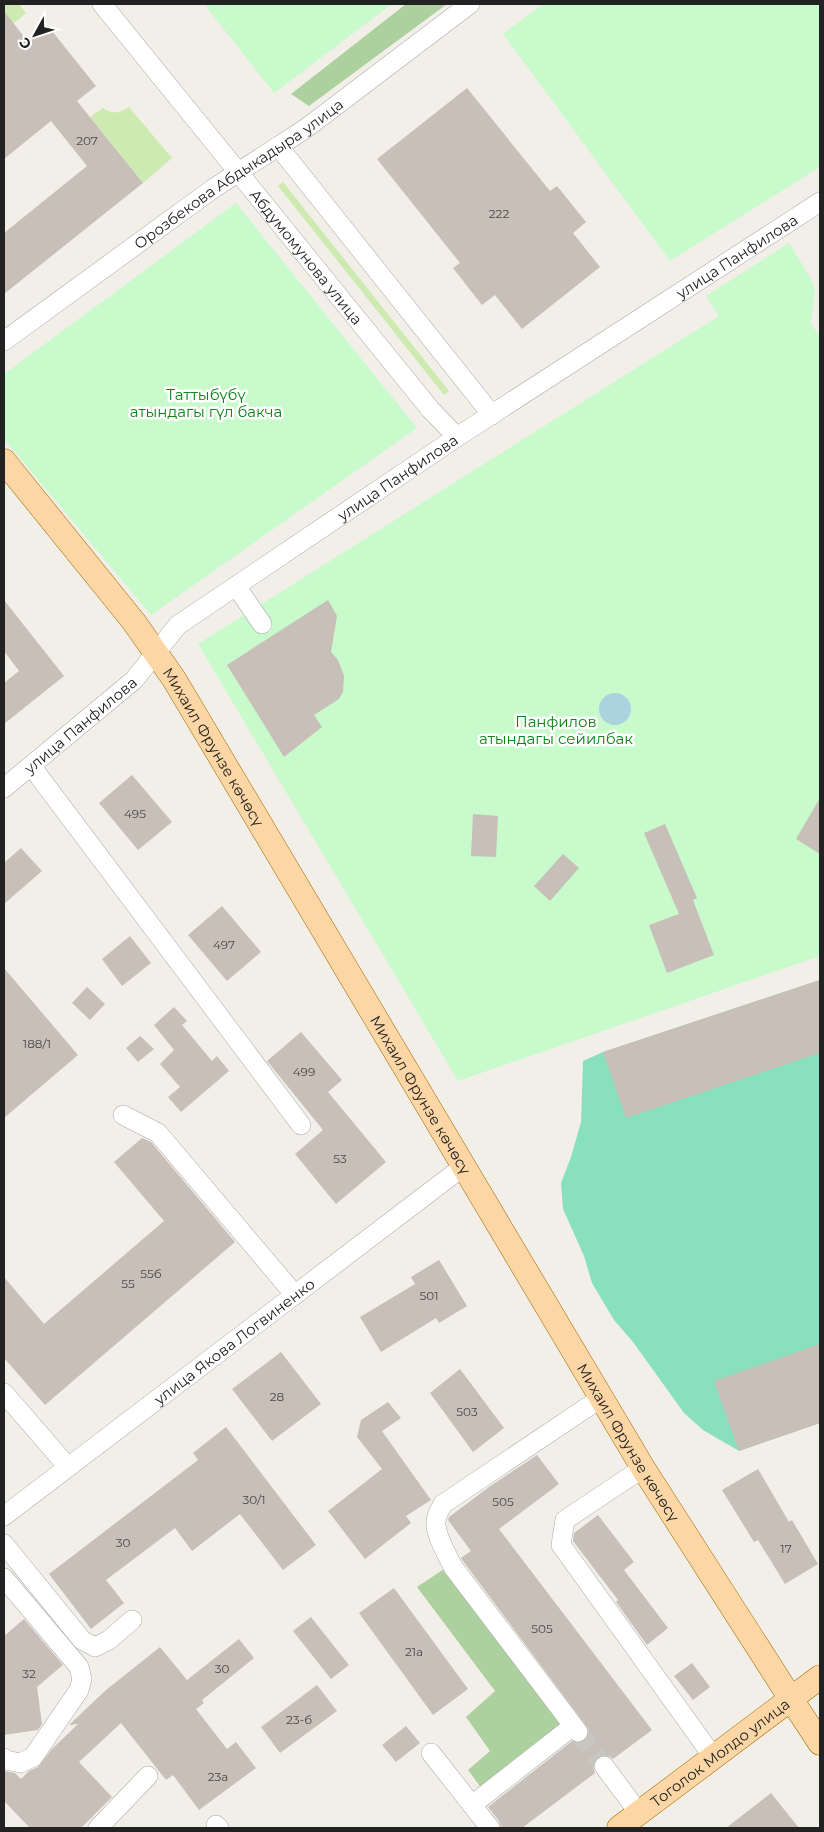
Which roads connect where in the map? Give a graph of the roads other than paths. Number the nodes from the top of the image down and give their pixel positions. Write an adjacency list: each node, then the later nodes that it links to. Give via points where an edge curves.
1 (102, 4): 4 (street, Абдумомунова улица)
2 (470, 4): 3 (street, Орозбекова Абдыкадыра улица)
3 (278, 146): 4 (street, Орозбекова Абдыкадыра улица); 7 (street)
4 (239, 171): 6 (street, Орозбекова Абдыкадыра улица); 8 (street, Абдумомунова улица, via 430,409)
5 (820, 202): 7 (street, улица Панфилова)
6 (4, 341)
7 (492, 414): 8 (street, улица Панфилова)
8 (457, 437): 10 (street, улица Панфилова)
9 (4, 461): 12 (main road, Михаил Фрунзе көчөсү, via 128,614)
10 (236, 586): 11 (street); 12 (street, улица Панфилова, via 178,626)
11 (262, 624)
12 (155, 653): 13 (street, улица Панфилова, via 134,680); 17 (main road, Михаил Фрунзе көчөсү, via 174,679)
13 (32, 767): 14 (street, улица Панфилова); 16 (street)
14 (4, 788)
15 (123, 1115): 18 (street, via 158,1133)
16 (301, 1125)
17 (464, 1166): 18 (street, улица Якова Логвиненко); 20 (main road, Михаил Фрунзе көчөсү)
18 (295, 1295): 21 (street, улица Якова Логвиненко)
19 (4, 1394): 21 (street)
20 (601, 1398): 22 (main road, Михаил Фрунзе көчөсү); 35 (street, via 443,1504 438,1513 436,1524 453,1568 576,1729)
21 (68, 1467): 23 (street, улица Якова Логвиненко)
22 (643, 1468): 28 (main road, Михаил Фрунзе көчөсү); 32 (street, via 566,1520 562,1544)
23 (4, 1516)
24 (4, 1544): 26 (street, via 82,1640 95,1647 109,1640)
25 (4, 1578): 31 (street, via 79,1667 82,1679 79,1690 33,1757 20,1764)
26 (132, 1620)
27 (820, 1677): 28 (main road, Тоголок Молдо улица)
28 (791, 1700): 29 (main road, Михаил Фрунзе көчөсү); 32 (main road, Тоголок Молдо улица)
29 (820, 1743)
30 (431, 1753): 35 (street)
31 (4, 1758)
32 (714, 1758): 36 (main road, Тоголок Молдо улица)
33 (604, 1766): 36 (street)
34 (148, 1776): 37 (street)
35 (472, 1806): 38 (street)
36 (639, 1813): 39 (main road, Тоголок Молдо улица)
37 (98, 1828)
38 (490, 1828)
39 (619, 1828)

